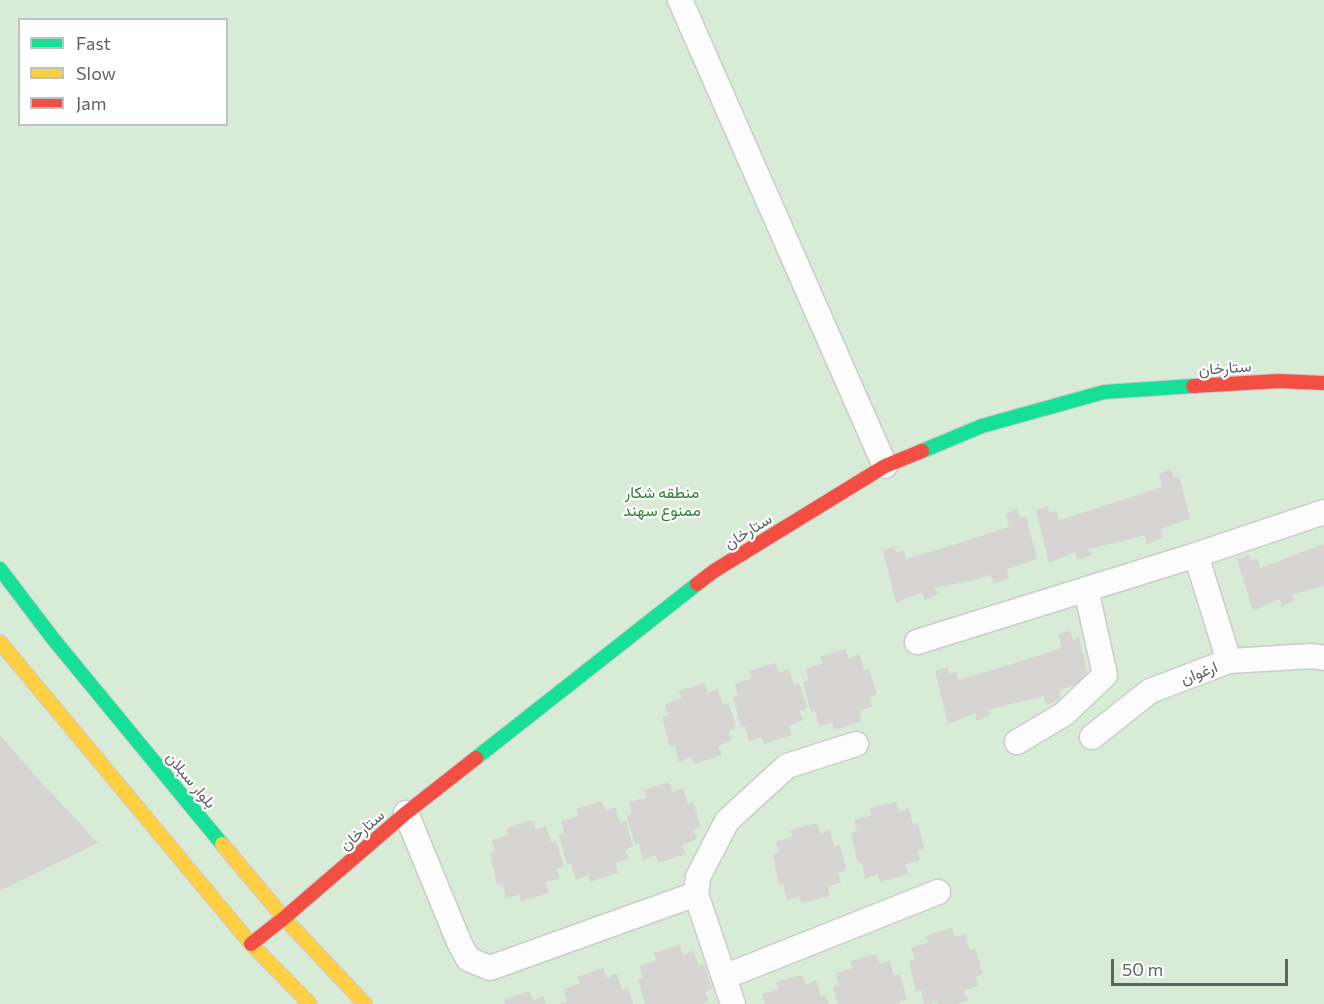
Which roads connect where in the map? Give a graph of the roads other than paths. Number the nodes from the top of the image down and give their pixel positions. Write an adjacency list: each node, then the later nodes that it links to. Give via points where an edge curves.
1 (680, 0): 3 (street)
2 (1324, 383): 3 (street, ستارخان, via 1279,381 1104,392 982,426)
3 (885, 466): 15 (street, ستارخان, via 714,571)
4 (1324, 512): 5 (street)
5 (1196, 555): 7 (street); 11 (street)
6 (0, 569): 18 (street, بلوار سبلان)
7 (1086, 589): 9 (street); 13 (street, via 1105,675 1064,714)
8 (0, 642): 19 (street)
9 (917, 642)
10 (1324, 658): 11 (street, ارغوان)
11 (1229, 661): 12 (street, ارغوان, via 1150,692)
12 (1092, 737)
13 (1017, 742)
14 (856, 744): 17 (street, via 787,766 727,821 698,877)
15 (406, 813): 17 (street, via 468,959 490,968); 18 (street, ستارخان)
16 (938, 892): 20 (street)
17 (696, 894): 20 (street)
18 (284, 918): 19 (street, ستارخان); 22 (street, بلوار سبلان)
19 (251, 944): 21 (street)
20 (724, 976): 23 (street)
21 (310, 1004)
22 (365, 1004)
23 (733, 1004)

